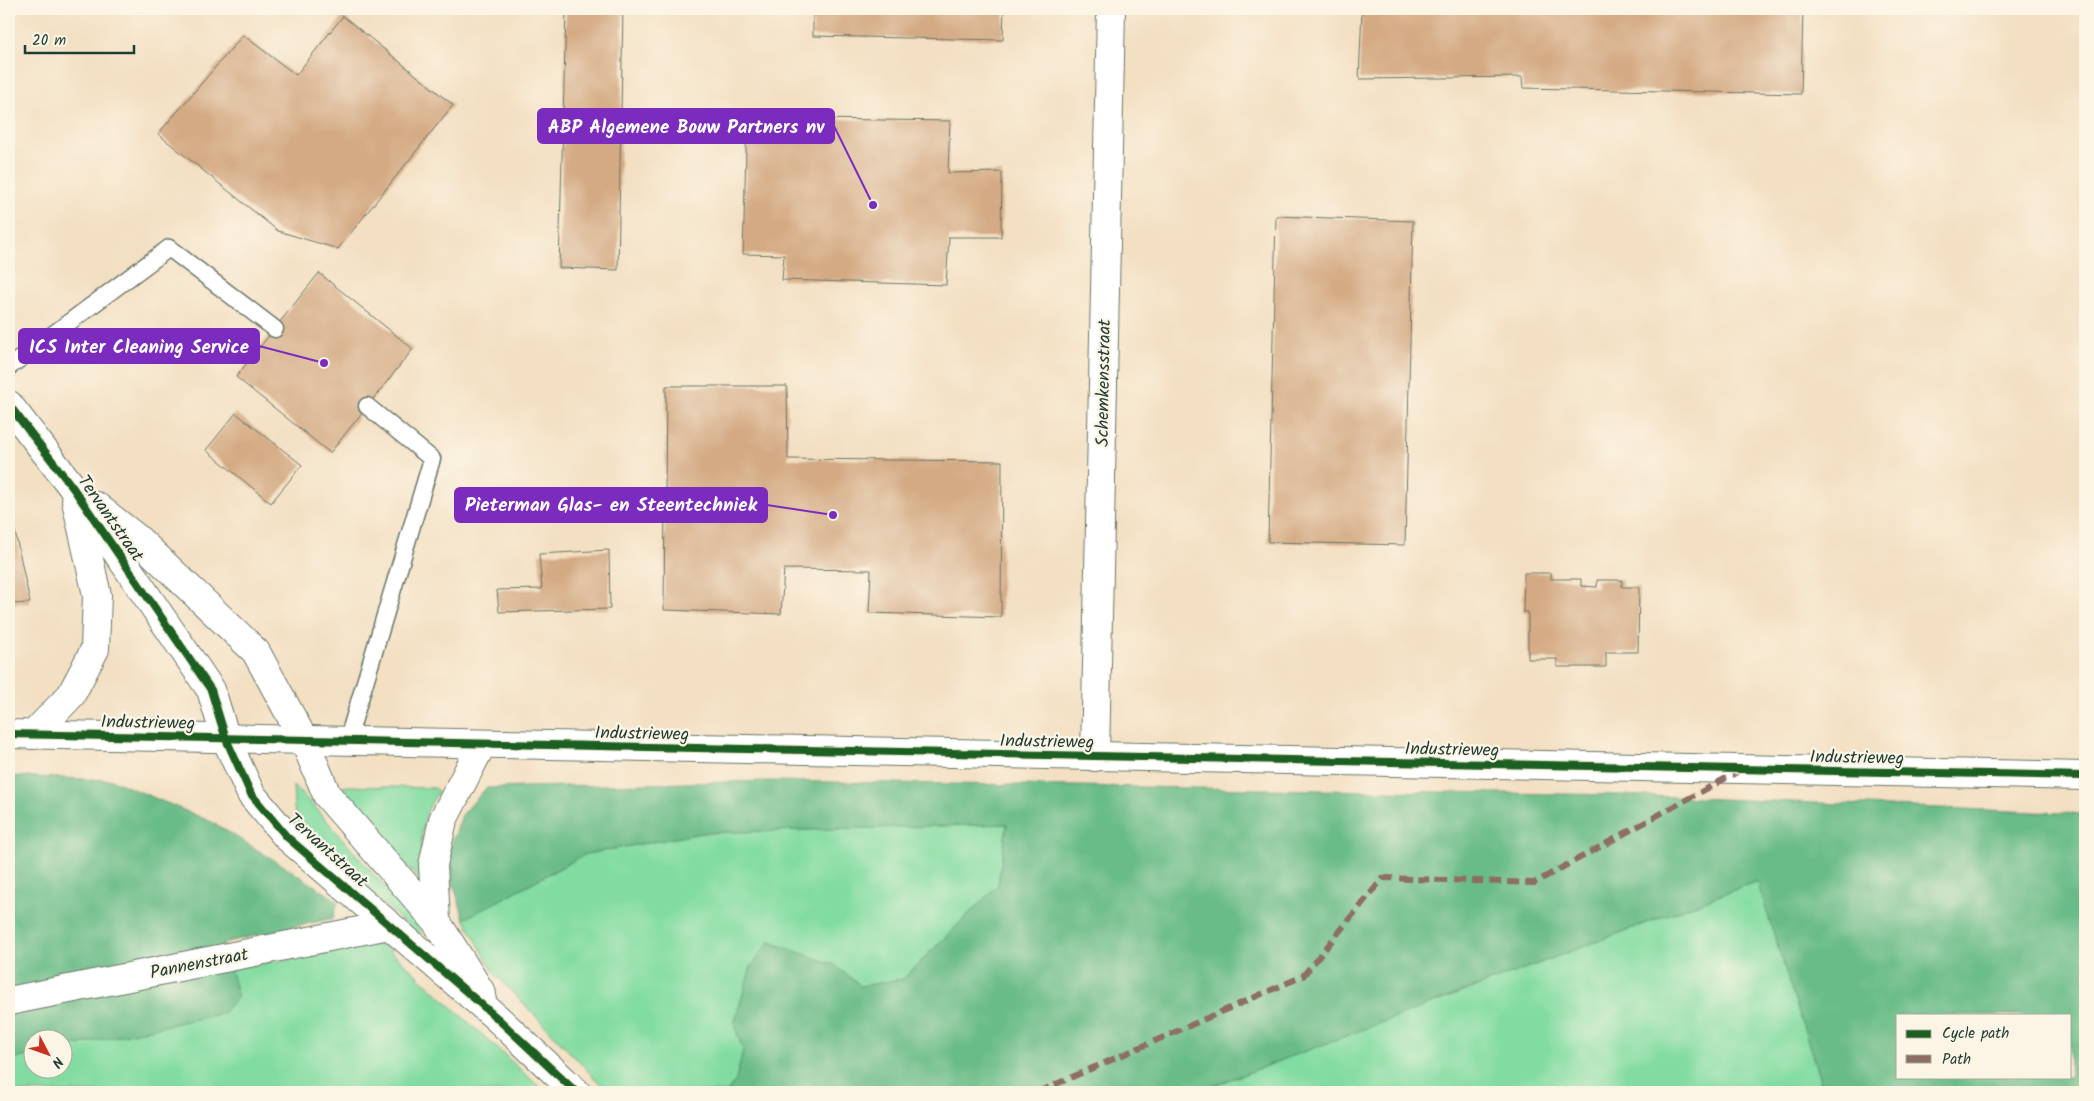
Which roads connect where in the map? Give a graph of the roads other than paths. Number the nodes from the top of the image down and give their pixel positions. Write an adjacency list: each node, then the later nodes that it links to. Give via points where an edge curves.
1 (1111, 9): 12 (street, Schemkensstraat)
2 (275, 329): 3 (lane, via 169,248)
3 (9, 367)
4 (9, 405): 6 (street, Tervantstraat)
5 (367, 406): 10 (lane, via 432,459)
6 (73, 488): 7 (street, Tervantstraat, via 97,594 95,649 71,695); 8 (street, Tervantstraat, via 211,690); 9 (street, Tervantstraat, via 138,540 256,652)
7 (21, 734): 8 (street, Industrieweg)
8 (226, 739): 9 (street, Industrieweg); 15 (street, Tervantstraat, via 251,794 287,837)
9 (306, 742): 10 (street, Industrieweg); 14 (street, Tervantstraat, via 328,794)
10 (347, 742): 11 (street, Industrieweg)
11 (482, 744): 12 (street, Industrieweg); 14 (street, Tervantstraat, via 443,820 433,865)
12 (1095, 757): 13 (street, Industrieweg)
13 (2085, 776)
14 (436, 921): 17 (street, Tervantstraat)
15 (389, 925): 16 (street, Pannenstraat); 17 (street, Tervantstraat)
16 (9, 1000)
17 (497, 1018): 18 (street, Tervantstraat)
18 (576, 1092)

